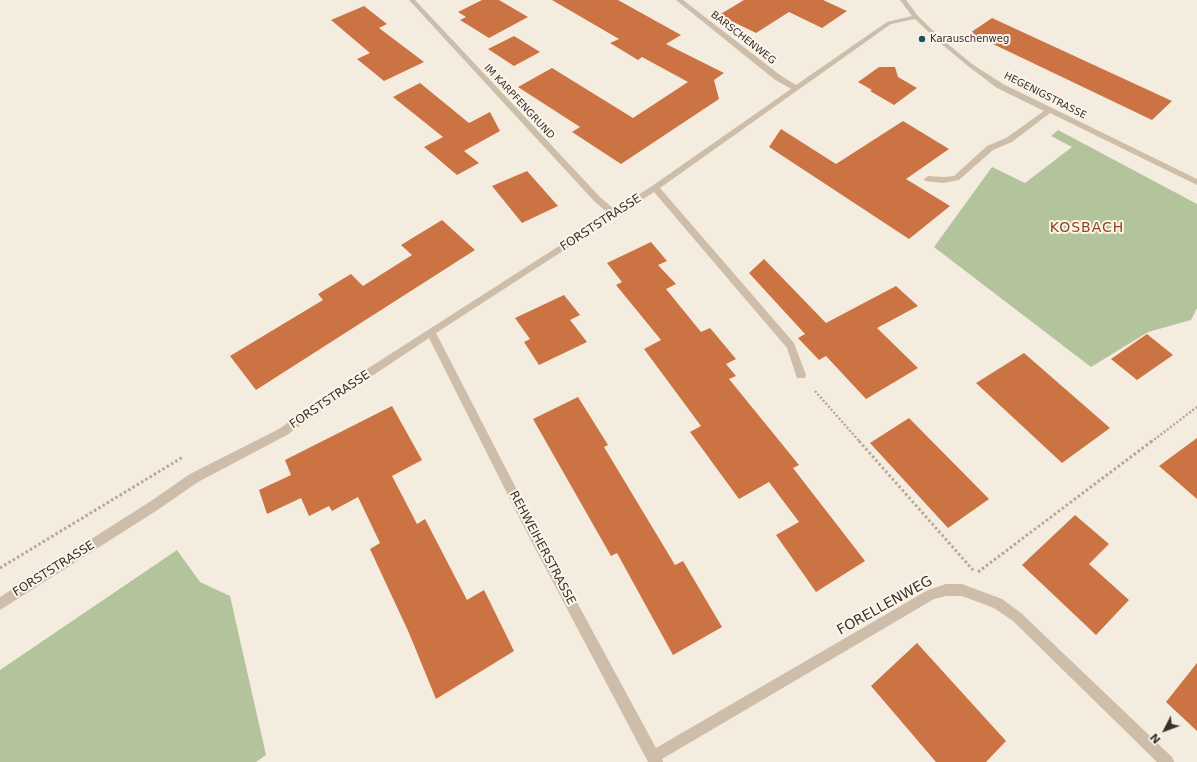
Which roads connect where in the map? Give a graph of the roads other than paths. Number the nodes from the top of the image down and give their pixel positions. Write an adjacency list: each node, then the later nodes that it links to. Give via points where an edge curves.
1 (412, 0): 10 (street, IM KARPFENGRUND, via 597,199)
2 (678, 0): 5 (street, BARSCHENWEG)
3 (903, 0): 4 (street, HEGENIGSTRASSE)
4 (916, 17): 5 (street, FORSTSTRASSE, via 889,22); 6 (street, HEGENIGSTRASSE, via 970,65 1000,86)
5 (796, 89): 9 (street, FORSTSTRASSE)
6 (1050, 110): 7 (street, via 1009,140 990,148 956,178); 8 (street, HEGENIGSTRASSE)
7 (928, 179)
8 (1197, 182)
9 (655, 188): 10 (street, FORSTSTRASSE); 12 (street, FORSTSTRASSE, via 791,346)
10 (615, 214): 11 (street, FORSTSTRASSE)
11 (431, 332): 13 (street, FORSTSTRASSE, via 283,432 194,478); 14 (street, REHWEIHERSTRASSE, via 531,529)
12 (801, 375)
13 (0, 604)
14 (654, 760): 15 (street, FORELLENWEG, via 932,594 946,590 962,590 998,603 1017,617)
15 (1167, 762)

